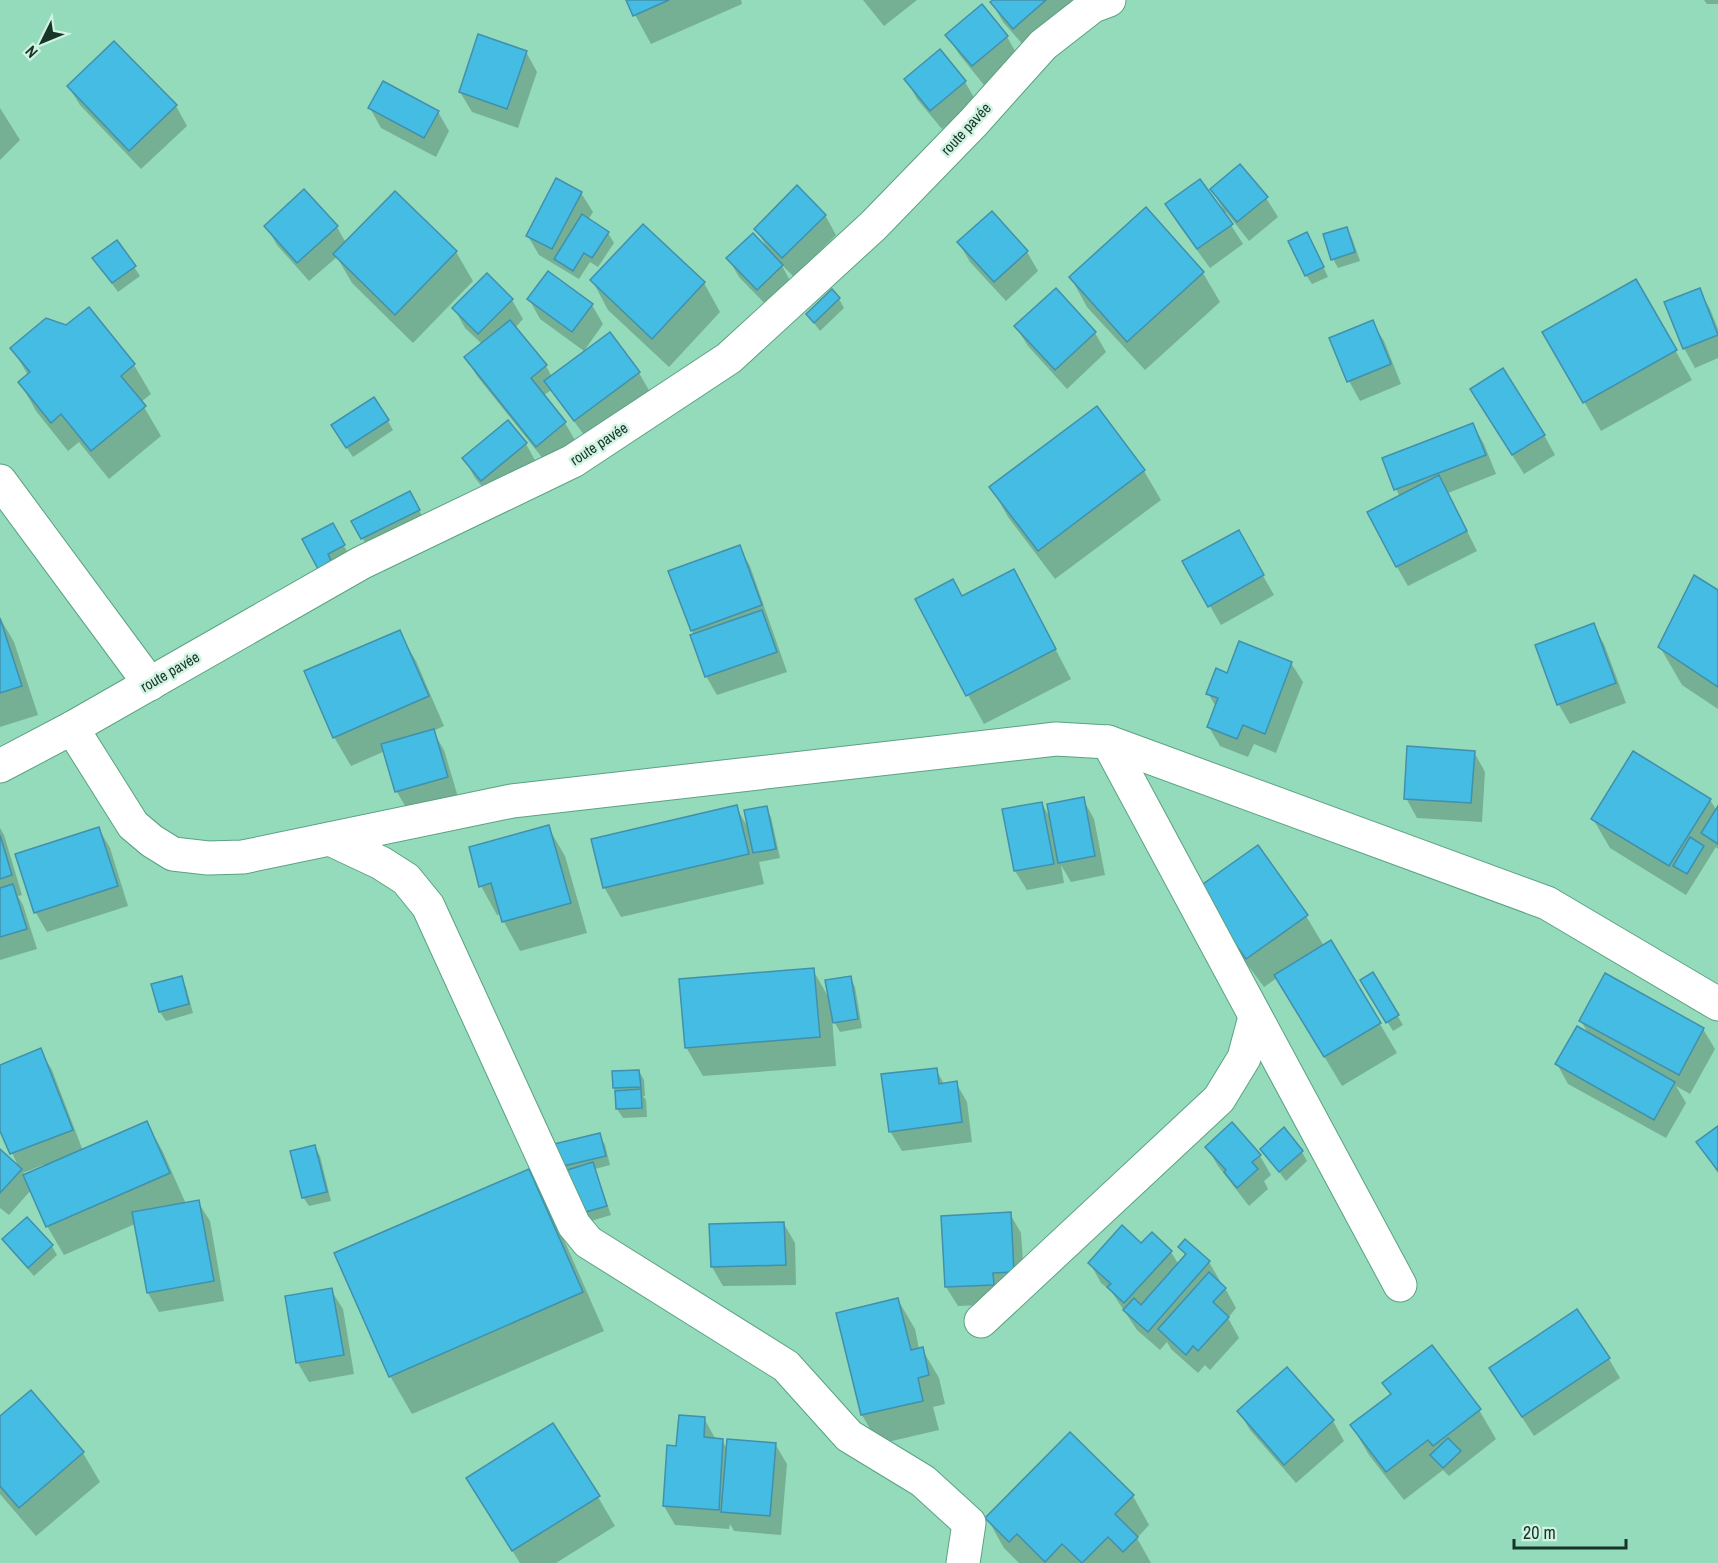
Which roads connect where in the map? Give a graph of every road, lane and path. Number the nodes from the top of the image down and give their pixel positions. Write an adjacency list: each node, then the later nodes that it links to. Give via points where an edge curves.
1 (1110, 0): 3 (street, route pavée, via 1094,6 1043,45 873,226 729,358 573,461 361,563)
2 (0, 481): 3 (street)
3 (150, 684): 4 (street, route pavée)
4 (72, 728): 6 (street, route pavée); 7 (street, via 133,825 173,854 243,857)
5 (1108, 742): 7 (street, via 1056,739 512,801); 8 (street, via 1548,903); 9 (street)
6 (0, 766)
7 (330, 839): 12 (street, via 406,879 428,906 574,1225 588,1242 786,1366 849,1436 923,1481 969,1523)
8 (1718, 1004)
9 (1255, 1017): 10 (street); 11 (street, via 1244,1058 1219,1099)
10 (1400, 1285)
11 (981, 1321)
12 (963, 1563)

